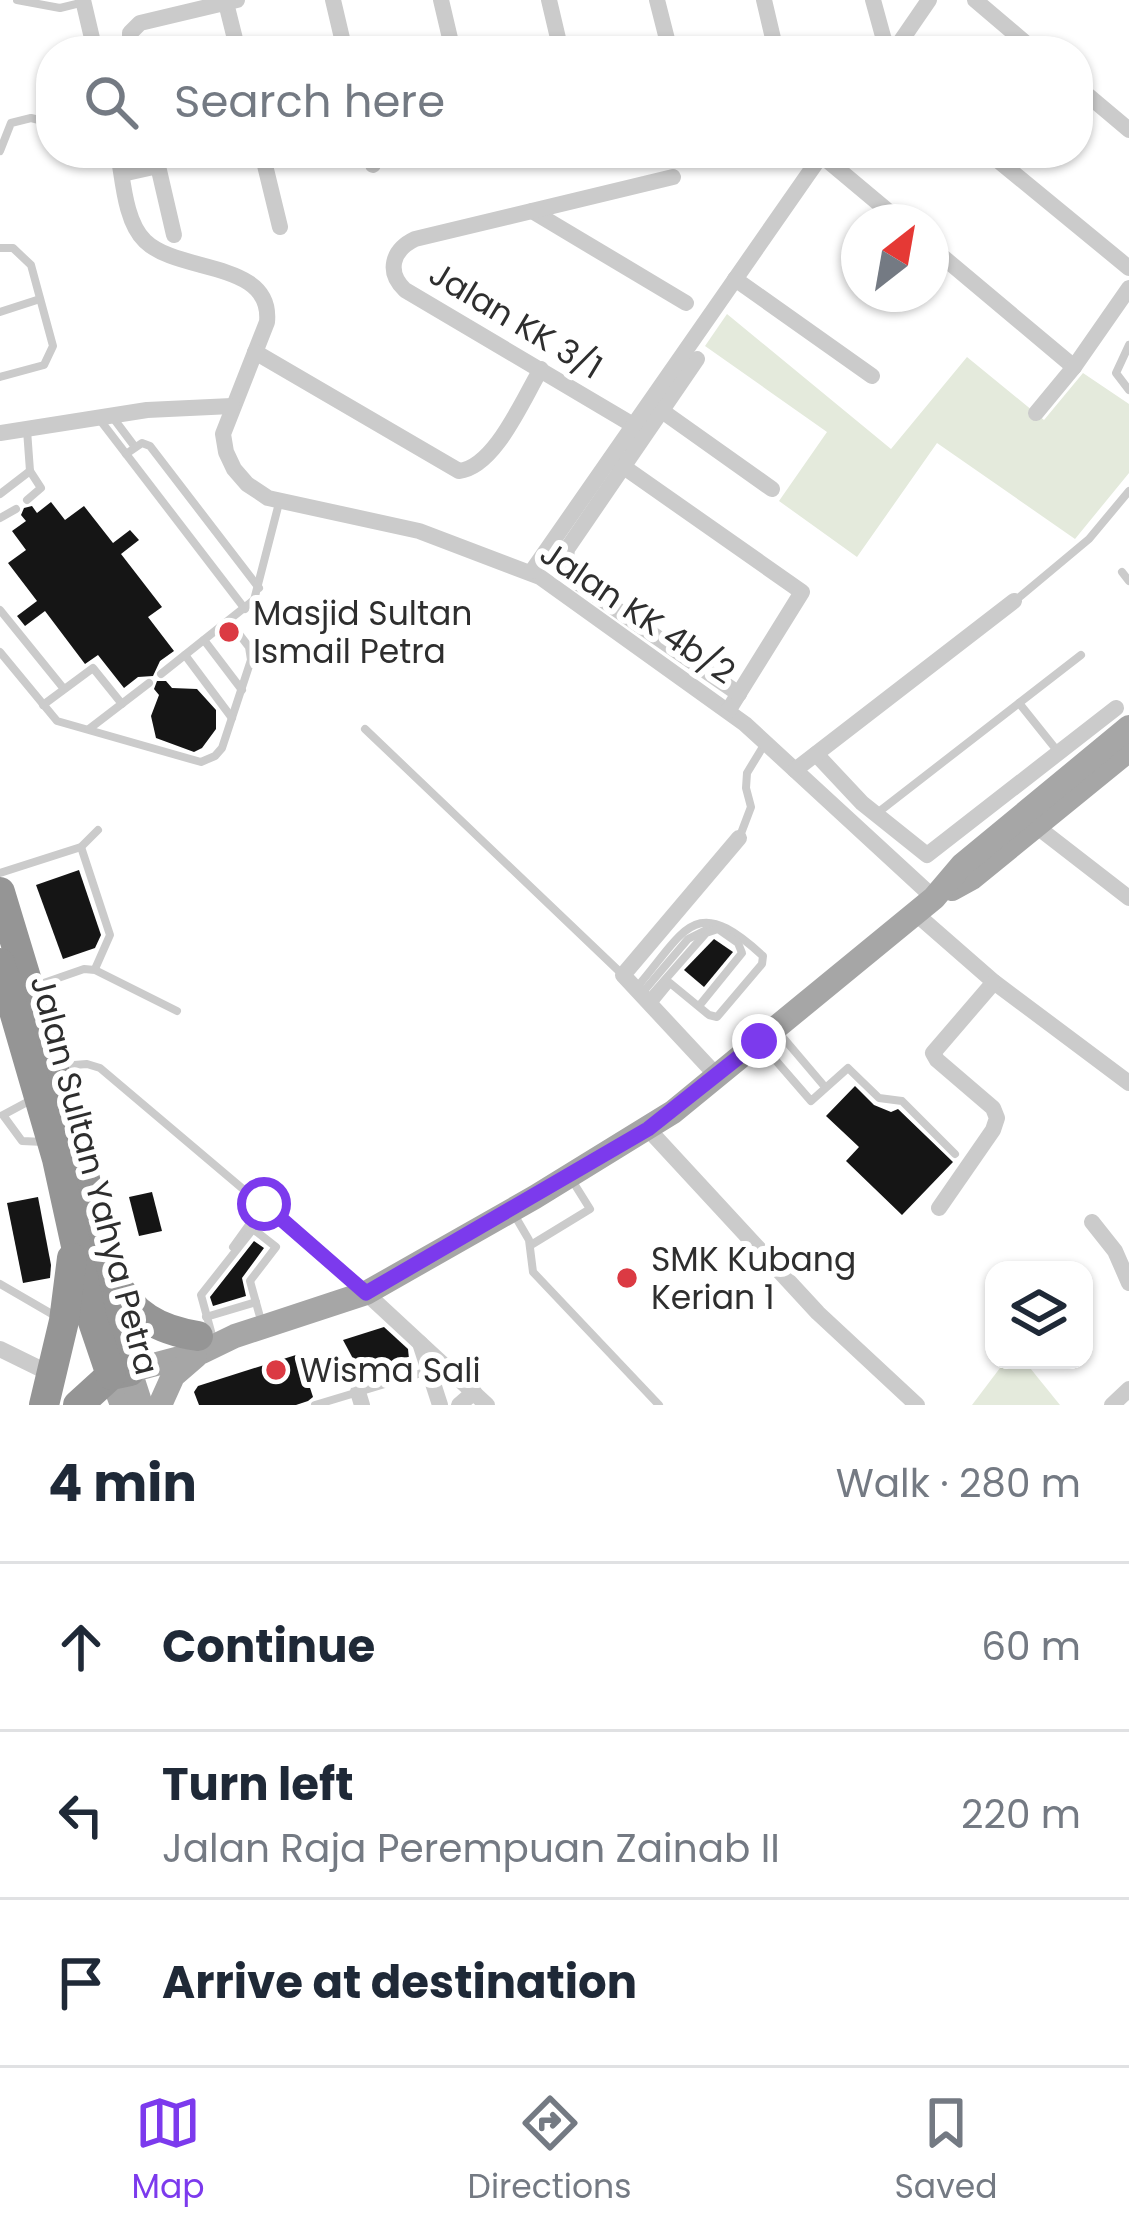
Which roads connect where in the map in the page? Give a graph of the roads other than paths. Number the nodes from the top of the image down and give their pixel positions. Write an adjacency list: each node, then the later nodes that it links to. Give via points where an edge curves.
1 (17, 0): 10 (lane, via 60,8)
2 (333, 0): 15 (street)
3 (441, 0): 16 (street)
4 (549, 0): 17 (street)
5 (657, 0): 18 (street)
6 (764, 0): 19 (street)
7 (873, 0): 20 (street)
8 (929, 0): 21 (street)
9 (975, 0): 22 (street)
10 (87, 1): 12 (street)
11 (224, 2): 13 (street, via 140,23); 14 (street)
12 (93, 36)
13 (133, 36)
14 (234, 36)
15 (341, 36)
16 (449, 36)
17 (557, 36)
18 (666, 36)
19 (772, 36)
20 (882, 36)
21 (904, 36)
22 (1017, 36)
23 (1093, 100): 25 (street)
24 (36, 121): 26 (lane, via 11,123)
25 (1129, 130)
26 (0, 151)
27 (121, 168): 34 (street, Jalan KK 4b/2)
28 (134, 168): 34 (street)
29 (158, 168): 39 (street)
30 (266, 168): 38 (street)
31 (812, 168): 43 (street)
32 (838, 168): 36 (street)
33 (1007, 168): 42 (street)
34 (122, 173): 49 (street, Jalan KK 4b/2, via 145,241 264,295 268,322)
35 (674, 177): 37 (street, Jalan KK 3/1)
36 (880, 204)
37 (532, 211): 46 (street); 52 (street, Jalan KK 3/1, via 415,239 397,253 393,273 405,290)
38 (280, 226)
39 (174, 235)
40 (0, 248): 45 (lane, via 23,255)
41 (949, 263): 51 (street)
42 (1129, 268)
43 (735, 279): 53 (street); 57 (street)
44 (1129, 288): 51 (street)
45 (40, 299): 47 (lane); 54 (lane, via 50,356)
46 (686, 303)
47 (0, 312)
48 (1129, 345): 55 (lane, via 1116,373)
49 (255, 352): 52 (street, via 459,471 490,454); 56 (street, Jalan KK 4b/2)
50 (697, 359): 57 (street)
51 (1074, 367): 58 (street)
52 (541, 369): 60 (street, Jalan KK 3/1)
53 (872, 376)
54 (0, 377)
55 (1129, 390)
56 (232, 406): 59 (street); 70 (street, Jalan KK 4b/2, via 226,452 248,484)
57 (656, 407): 60 (street); 64 (street); 66 (street)
58 (1036, 413)
59 (104, 417): 61 (street); 63 (lane)
60 (634, 425): 64 (street)
61 (27, 429): 62 (street); 65 (lane)
62 (0, 433)
63 (130, 451): 77 (lane, via 150,446); 79 (lane)
64 (617, 463): 73 (street, via 567,549); 75 (street); 90 (street, via 802,592)
65 (30, 471): 68 (lane); 69 (lane, via 41,488)
66 (772, 489)
67 (1129, 491): 78 (lane, via 1089,539)
68 (0, 494)
69 (27, 500)
70 (280, 502): 75 (street, Jalan KK 4b/2, via 419,531); 77 (lane)
71 (16, 509): 72 (lane)
72 (0, 518)
73 (565, 568): 75 (street); 90 (street)
74 (1122, 572): 76 (lane)
75 (536, 574): 94 (street, Jalan KK 4b/2)
76 (1129, 581)
77 (259, 588): 79 (lane)
78 (1015, 602): 100 (street)
79 (245, 609): 81 (lane)
80 (0, 610): 88 (lane)
81 (229, 622): 82 (lane); 89 (lane, via 251,653)
82 (204, 640): 84 (lane); 89 (lane)
83 (0, 652): 93 (lane)
84 (185, 655): 86 (lane); 95 (lane)
85 (1081, 655): 91 (lane)
86 (161, 674)
87 (149, 683): 92 (lane)
88 (64, 688): 92 (lane, via 93,668); 93 (lane)
89 (242, 689): 95 (lane)
90 (739, 694): 94 (street)
91 (1019, 703): 101 (lane); 103 (lane)
92 (122, 704): 97 (lane)
93 (43, 705): 97 (lane, via 57,721)
94 (728, 711): 98 (street, Jalan KK 4b/2)
95 (232, 718): 97 (lane, via 219,753 201,762)
96 (365, 728): 117 (lane)
97 (88, 730)
98 (765, 742): 102 (street, Jalan KK 4b/2); 106 (lane, via 747,773 751,807)
99 (1121, 746): 101 (main road); 101 (street); 104 (main road)
100 (816, 754): 102 (street); 103 (street)
101 (1067, 762): 103 (street, via 932,854); 111 (main road)
102 (795, 770): 111 (street, Jalan KK 4b/2)
103 (875, 815)
104 (1036, 826): 110 (street); 111 (main road)
105 (98, 830): 107 (lane)
106 (739, 838): 117 (street)
107 (81, 848): 108 (lane); 113 (lane, via 110,935)
108 (0, 873)
109 (0, 892): 112 (highway, Jalan Sultan Yahya Petra)
110 (1129, 898)
111 (925, 905): 115 (street, Jalan KK 4b/2); 120 (main road)
112 (6, 950): 116 (highway, Jalan Sultan Yahya Petra); 125 (highway, Jalan Sultan Yahya Petra)
113 (95, 970): 116 (lane); 119 (lane)
114 (662, 976): 117 (lane); 117 (lane); 118 (lane); 118 (lane, via 715,928 738,943 742,953); 118 (lane, via 685,931 701,922 726,926 760,953 762,964 721,1016)
115 (994, 982): 123 (street, Jalan KK 4b/2); 132 (street, via 934,1049 998,1118)
116 (30, 987): 121 (highway, Jalan Sultan Yahya Petra)
117 (640, 992): 122 (street)
118 (699, 1006)
119 (177, 1011)
120 (767, 1035): 122 (main road); 124 (lane); 124 (lane, via 811,1101)
121 (54, 1066): 131 (lane, via 100,1068); 138 (highway, Jalan Sultan Yahya Petra)
122 (717, 1076): 127 (main road)
123 (1129, 1083)
124 (826, 1087): 129 (lane, via 848,1068 879,1098 902,1101)
125 (39, 1097): 126 (lane); 128 (highway, Jalan Sultan Yahya Petra)
126 (2, 1116): 128 (lane, via 25,1143)
127 (648, 1129): 130 (main road); 161 (street, via 818,1313)
128 (52, 1141): 135 (highway, Jalan Sultan Yahya Petra)
129 (956, 1154)
130 (570, 1176): 133 (main road); 136 (lane, via 590,1209)
131 (264, 1204): 137 (lane); 141 (lane)
132 (939, 1208)
133 (512, 1210): 136 (lane); 141 (main road)
134 (1092, 1222): 139 (street)
135 (75, 1240): 143 (highway); 148 (highway, Jalan Sultan Yahya Petra, via 92,1319)
136 (531, 1245): 160 (lane, via 533,1272)
137 (231, 1255): 142 (lane, via 253,1229 275,1245 250,1281); 144 (lane, via 202,1292)
138 (103, 1257): 144 (highway, via 142,1317 168,1331); 148 (highway, Jalan Sultan Yahya Petra)
139 (1129, 1283)
140 (0, 1284): 143 (lane)
141 (366, 1293): 142 (main road); 145 (street)
142 (260, 1315): 144 (main road)
143 (64, 1321): 150 (highway)
144 (211, 1335): 148 (main road); 156 (main road, via 173,1376)
145 (420, 1342): 147 (street); 152 (street)
146 (0, 1349): 150 (street)
147 (429, 1370): 151 (lane); 158 (street)
148 (119, 1374): 150 (highway); 154 (highway); 155 (main road)
149 (1129, 1389): 162 (street)
150 (53, 1390): 153 (highway)
151 (360, 1398): 157 (lane)
152 (481, 1399): 159 (street)
153 (44, 1405)
154 (78, 1405)
155 (141, 1405)
156 (160, 1405)
157 (315, 1405)
158 (440, 1405)
159 (459, 1405)
160 (659, 1405)
161 (917, 1405)
162 (1112, 1405)

